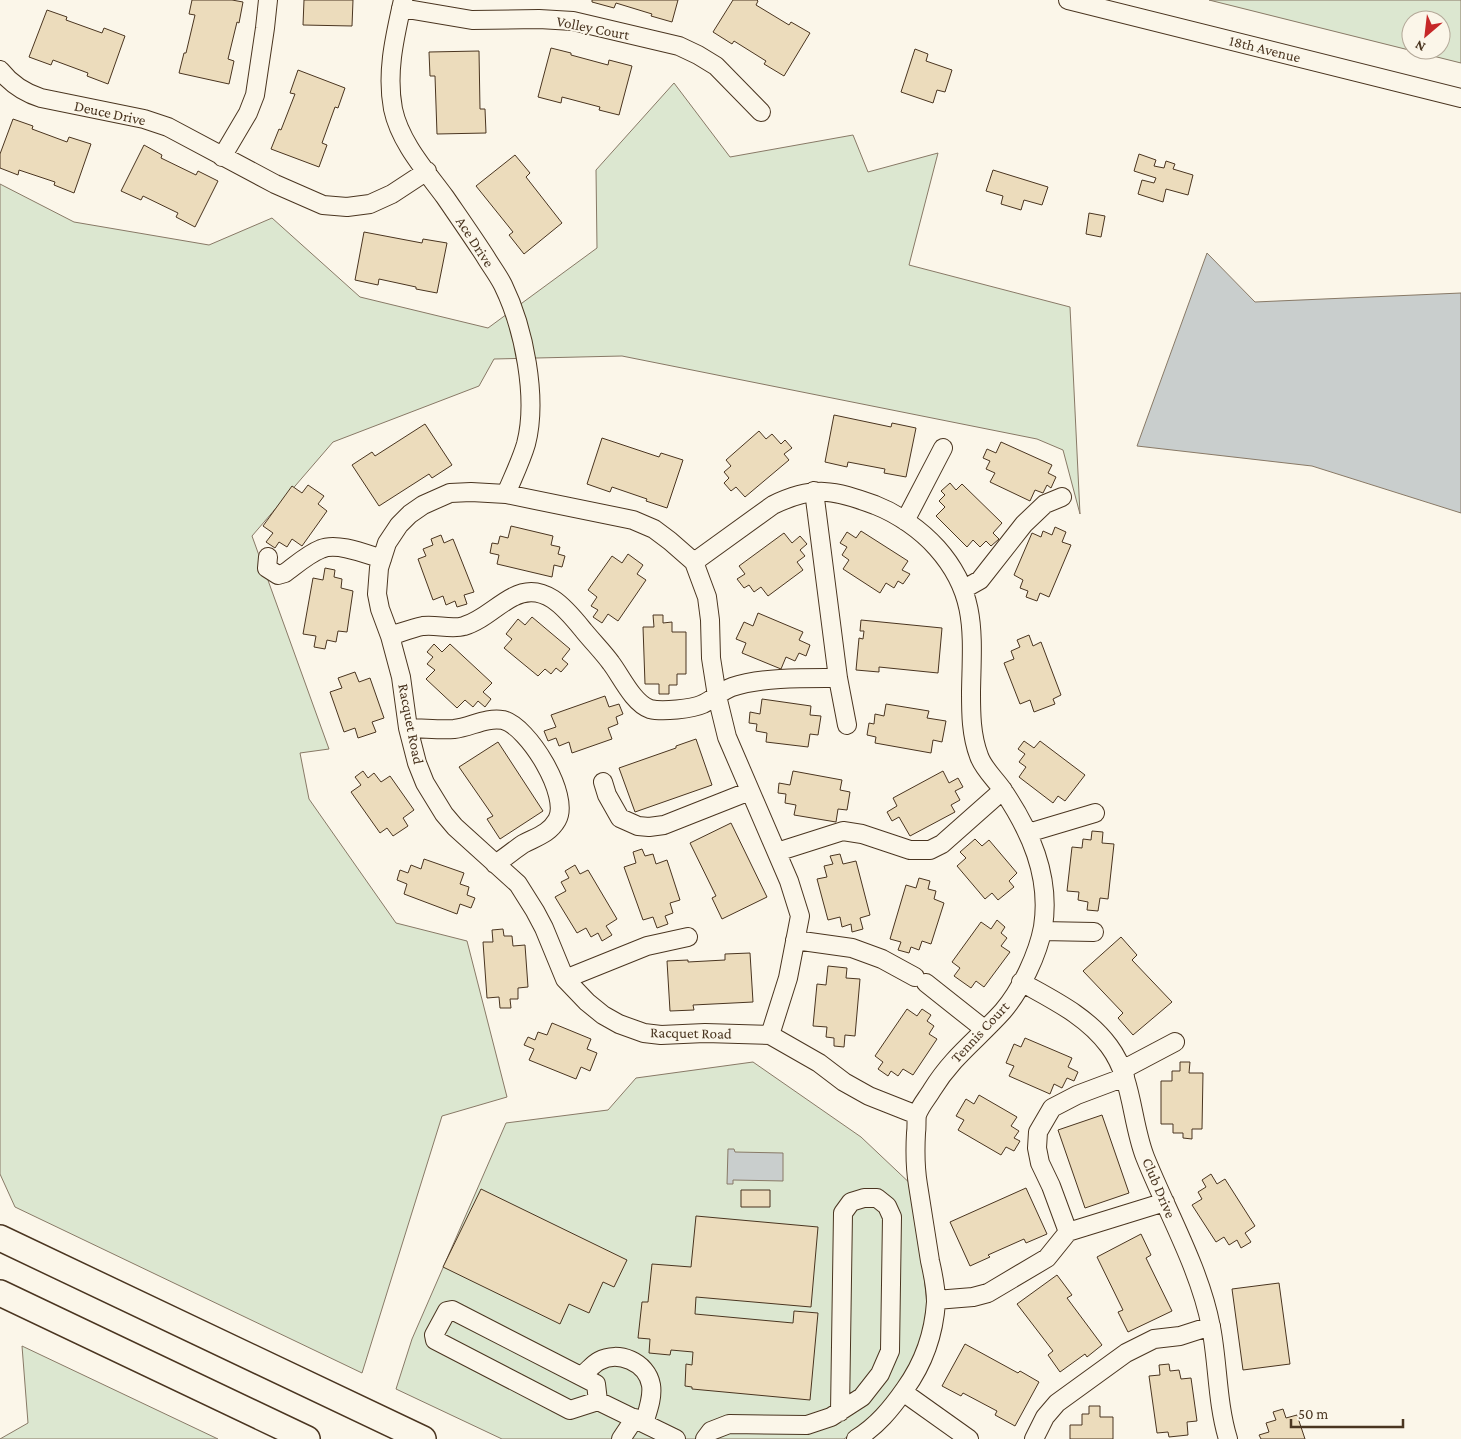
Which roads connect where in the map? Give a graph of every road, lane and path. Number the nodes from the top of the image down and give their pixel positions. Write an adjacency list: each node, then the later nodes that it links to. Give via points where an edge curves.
1 (268, 0): 7 (street, via 255,95)
2 (1068, 0): 5 (street, 18th Avenue)
3 (402, 4): 6 (street, Volley Court, via 472,20 573,21 679,46 716,66); 8 (street, Ace Drive, via 390,64 390,89 397,123)
4 (0, 70): 7 (street, Deuce Drive, via 27,93 160,124)
5 (1461, 98)
6 (761, 112)
7 (222, 157): 8 (street, Deuce Drive, via 311,201 335,207 359,207 382,200)
8 (427, 171): 11 (street, Ace Drive, via 503,284 513,308 527,363 529,428 522,457)
9 (943, 448): 13 (street)
10 (814, 491): 13 (street, Tennis Court, via 846,494); 16 (street, Tennis Court, via 773,505); 19 (street)
11 (506, 494): 15 (street, Racquet Road, via 450,494 423,505 393,533); 16 (street, Racquet Road, via 633,520 654,529)
12 (1062, 497): 17 (street, via 1045,504 1024,524 980,580)
13 (905, 521): 17 (street, Tennis Court, via 946,558)
14 (268, 557): 15 (street, via 267,568 278,575 330,546)
15 (382, 559): 18 (street, Racquet Road, via 378,594)
16 (694, 562): 20 (street, Racquet Road, via 707,597 710,658)
17 (964, 589): 25 (street, Tennis Court, via 972,629 973,732 979,758)
18 (390, 636): 20 (street, via 423,626 465,626 514,596 540,593 558,602 569,613 612,663 639,701 650,709 690,708); 22 (street, Racquet Road, via 401,677)
19 (838, 678): 20 (street, via 755,682 732,687); 21 (street)
20 (717, 696): 24 (street, Racquet Road, via 728,737)
21 (847, 725)
22 (408, 728): 29 (street, Racquet Road, via 417,763 434,800 455,826); 29 (street, via 454,729 491,719 502,720 521,732 541,757 558,792 561,810 558,819 547,832)
23 (603, 782): 24 (street, via 620,818 649,827 664,825)
24 (750, 790): 28 (street, Racquet Road)
25 (1003, 790): 27 (street, Tennis Court); 28 (street, via 942,844 930,850 910,850 843,831)
26 (1095, 814): 27 (street)
27 (1028, 833): 30 (street, Tennis Court, via 1040,862 1044,886)
28 (777, 852): 33 (street, Racquet Road, via 800,916)
29 (495, 864): 34 (street, Racquet Road, via 518,884 535,911)
30 (1042, 931): 31 (street); 35 (street, Tennis Court, via 1034,958)
31 (1094, 932)
32 (688, 937): 34 (street, via 647,946)
33 (795, 940): 36 (street, via 852,948 882,959 920,980); 37 (street, Racquet Road, via 788,978)
34 (566, 979): 37 (street, Racquet Road, via 603,1015 644,1033)
35 (1021, 982): 36 (street, Tennis Court, via 1009,1004); 39 (street, Club Drive, via 1093,1026 1112,1050)
36 (984, 1030): 40 (street, Tennis Court, via 940,1077)
37 (770, 1035): 40 (street, Racquet Road, via 869,1096)
38 (1175, 1042): 39 (street)
39 (1123, 1074): 41 (street, Club Drive, via 1145,1155); 42 (street, via 1052,1108 1038,1132 1040,1164)
40 (917, 1115): 45 (street, Tennis Court, via 914,1164)
41 (1165, 1202): 42 (street); 46 (street, Club Drive, via 1202,1292)
42 (1068, 1232): 45 (street, via 1047,1258 988,1293)
43 (0, 1238): 53 (highway)
44 (0, 1293): 52 (highway)
45 (936, 1300): 48 (street, Tennis Court, via 926,1350 917,1372)
46 (1211, 1326): 59 (street, via 1180,1336 1154,1339 1126,1353 1057,1403 1045,1417); 60 (street, Club Drive)
47 (581, 1376): 49 (street, via 596,1384); 49 (street, via 452,1310 447,1311 434,1335 434,1340 570,1410); 51 (street, via 599,1360 614,1357 626,1357 639,1365 649,1376 652,1386)
48 (902, 1392): 57 (street, Tennis Court, via 885,1416); 58 (street)
49 (598, 1401): 51 (street)
50 (840, 1412): 50 (street, via 862,1397 880,1374 890,1351 892,1217 887,1206 877,1198 851,1202 843,1213); 56 (street, via 807,1425 729,1424 711,1432)
51 (647, 1427): 54 (street); 55 (street)
52 (307, 1439)
53 (423, 1439)
54 (622, 1439)
55 (676, 1439)
56 (705, 1439)
57 (856, 1439)
58 (969, 1439)
59 (1034, 1439)
60 (1228, 1439)

